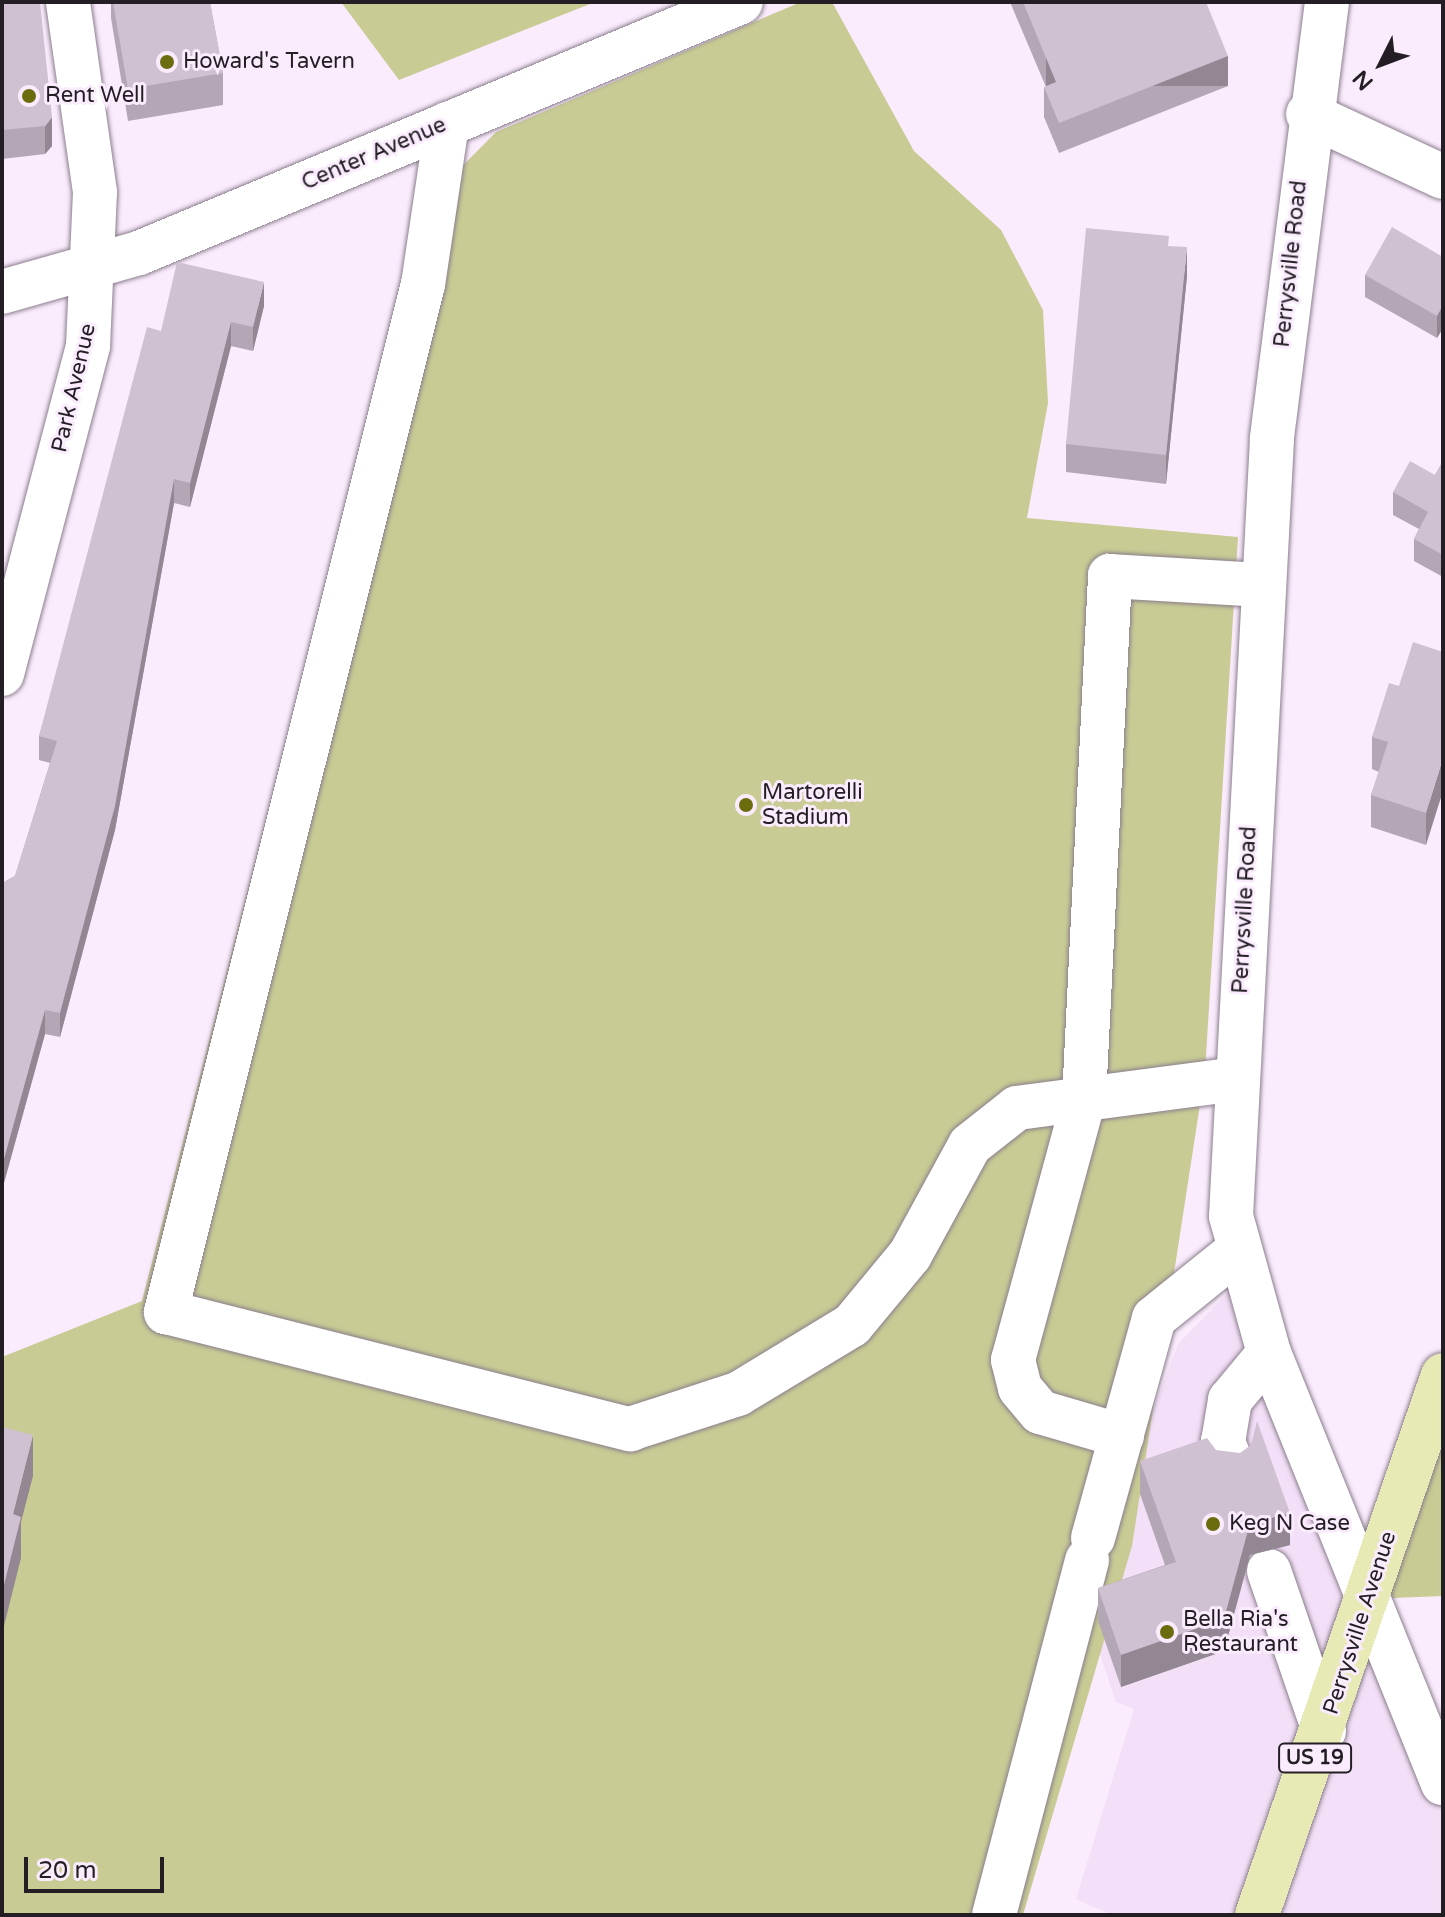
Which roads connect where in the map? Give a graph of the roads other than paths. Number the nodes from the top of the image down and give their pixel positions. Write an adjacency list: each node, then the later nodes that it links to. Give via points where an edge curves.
1 (68, 2): 7 (street, Park Avenue, via 95,192)
2 (741, 2): 5 (street, Center Avenue)
3 (1327, 2): 4 (street, Perrysville Road)
4 (1308, 114): 6 (street); 9 (street, Perrysville Road)
5 (447, 124): 7 (street, Center Avenue); 12 (street, via 423,284 166,1312 630,1429 738,1394 814,1354 852,1325 910,1255 970,1145 1017,1108)
6 (1443, 177)
7 (96, 266): 8 (street, Center Avenue); 10 (street, Park Avenue, via 88,346)
8 (2, 292)
9 (1263, 585): 11 (street, Perrysville Road); 12 (street, via 1110,576)
10 (2, 674)
11 (1236, 1079): 12 (street); 13 (street, Perrysville Road, via 1231,1185)
12 (1084, 1099): 16 (street, via 1013,1360 1020,1388 1040,1412)
13 (1236, 1252): 14 (street, Perrysville Road); 16 (street, via 1154,1318)
14 (1269, 1353): 17 (street, via 1230,1400 1223,1442); 19 (street, Perrysville Road)
15 (1443, 1375): 19 (main road, Perrysville Avenue / US 19)
16 (1122, 1436): 22 (street)
17 (1231, 1462)
18 (1269, 1571): 20 (street)
19 (1368, 1599): 20 (main road, Perrysville Avenue / US 19); 21 (street, Perrysville Road)
20 (1324, 1731): 23 (main road, Perrysville Avenue / US 19)
21 (1443, 1783)
22 (994, 1915)
23 (1257, 1915)

